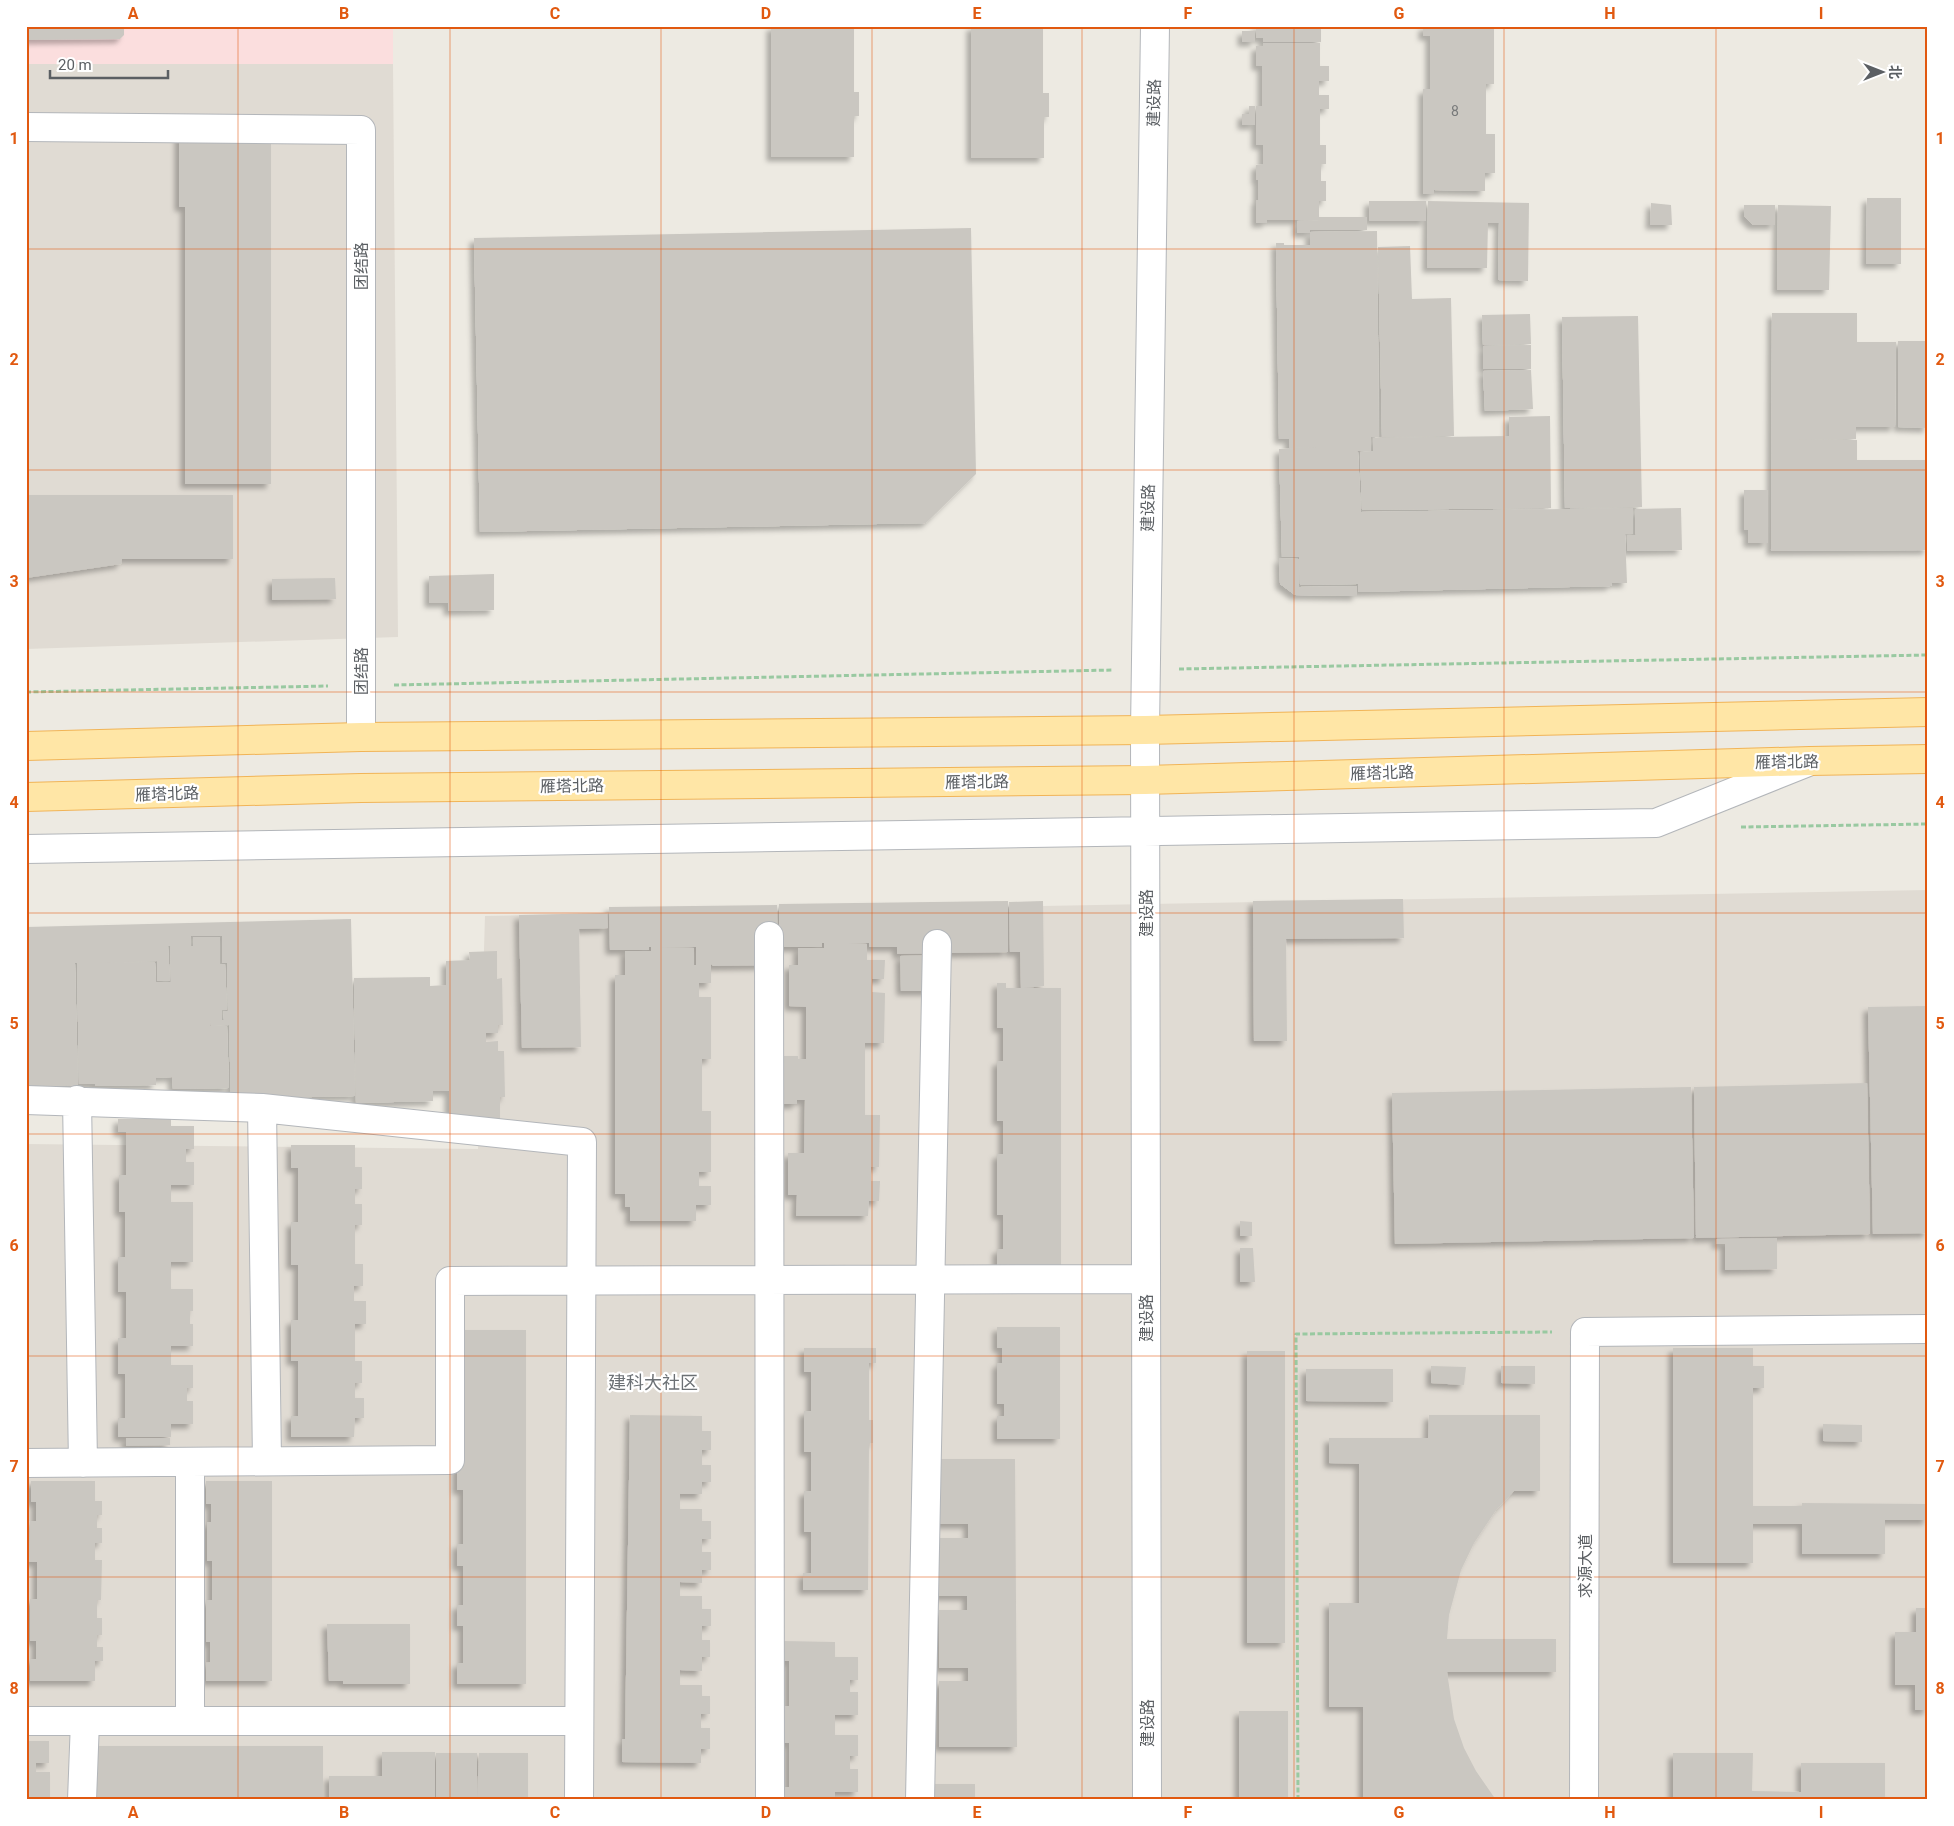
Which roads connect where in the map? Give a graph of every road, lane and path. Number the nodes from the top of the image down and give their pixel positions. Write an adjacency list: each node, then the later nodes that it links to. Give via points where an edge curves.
1 (1155, 26): 4 (street, 建设路)
2 (26, 127): 5 (street, 团结路, via 360,130)
3 (1928, 655): 4 (path)
4 (1146, 670): 5 (path); 8 (street, 建设路)
5 (360, 685): 6 (path); 9 (street, 团结路)
6 (26, 692)
7 (1928, 712): 8 (main road)
8 (1145, 730): 9 (main road); 13 (street, 建设路)
9 (360, 737): 10 (main road)
10 (26, 746)
11 (1928, 760): 12 (main road, 雁塔北路)
12 (1810, 761): 13 (main road, 雁塔北路); 17 (street, via 1656,824)
13 (1145, 780): 14 (main road, 雁塔北路, via 360,788); 17 (street, 建设路)
14 (26, 797)
15 (1928, 824): 16 (path)
16 (1734, 828)
17 (1145, 832): 18 (street); 25 (street, 建设路)
18 (26, 849)
19 (769, 936): 26 (street)
20 (938, 944): 24 (street)
21 (26, 1100): 22 (street)
22 (77, 1100): 23 (street); 33 (street)
23 (262, 1108): 27 (street, via 582,1142); 30 (street)
24 (930, 1279): 25 (street); 26 (street); 41 (street)
25 (1146, 1279): 42 (street, 建设路)
26 (770, 1280): 27 (street); 40 (street)
27 (581, 1281): 30 (street, via 450,1281 450,1460); 37 (street)
28 (1928, 1329): 29 (street)
29 (1585, 1332): 43 (path, via 1296,1334); 44 (street, 求源大道)
30 (267, 1461): 31 (street)
31 (190, 1462): 33 (street); 36 (street)
32 (26, 1463): 33 (street)
33 (83, 1463)
34 (26, 1721): 35 (street)
35 (85, 1721): 36 (street); 38 (street)
36 (190, 1721): 37 (street)
37 (579, 1721): 39 (street)
38 (82, 1800)
39 (579, 1800)
40 (770, 1800)
41 (920, 1800)
42 (1147, 1800)
43 (1298, 1800)
44 (1584, 1800)

